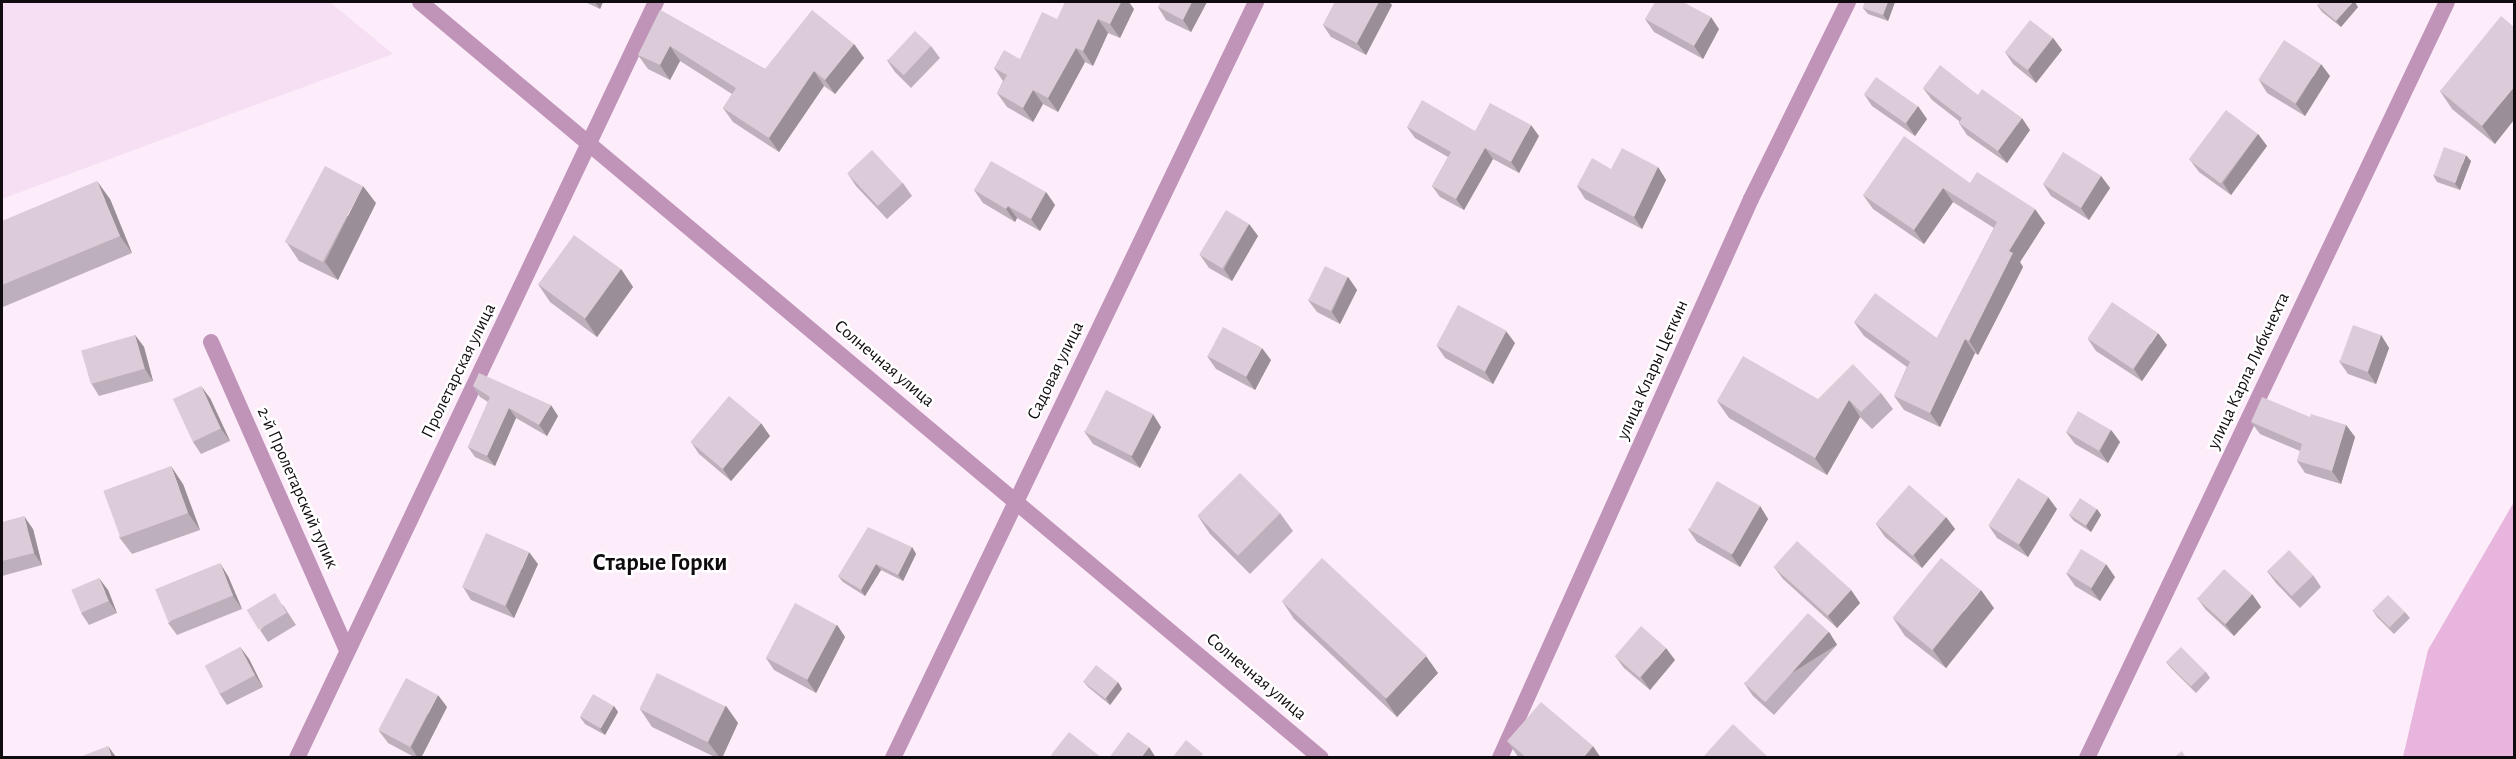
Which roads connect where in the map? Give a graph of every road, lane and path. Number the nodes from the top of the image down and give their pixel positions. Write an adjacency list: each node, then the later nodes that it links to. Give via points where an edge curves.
1 (420, 2): 6 (street, Солнечная улица)
2 (656, 2): 6 (street, Пролетарская улица)
3 (1256, 2): 8 (street, Садовая улица)
4 (1848, 2): 13 (street, улица Клары Цеткин, via 1751,199)
5 (2446, 2): 14 (street, улица Карла Либкнехта)
6 (591, 141): 8 (street, Солнечная улица); 9 (street, Пролетарская улица)
7 (211, 342): 9 (street, 2-й Пролетарский тупик)
8 (1015, 501): 11 (street, Садовая улица); 12 (street, Солнечная улица)
9 (347, 650): 10 (street, Пролетарская улица)
10 (297, 758)
11 (893, 758)
12 (1322, 758)
13 (1500, 758)
14 (2087, 758)

